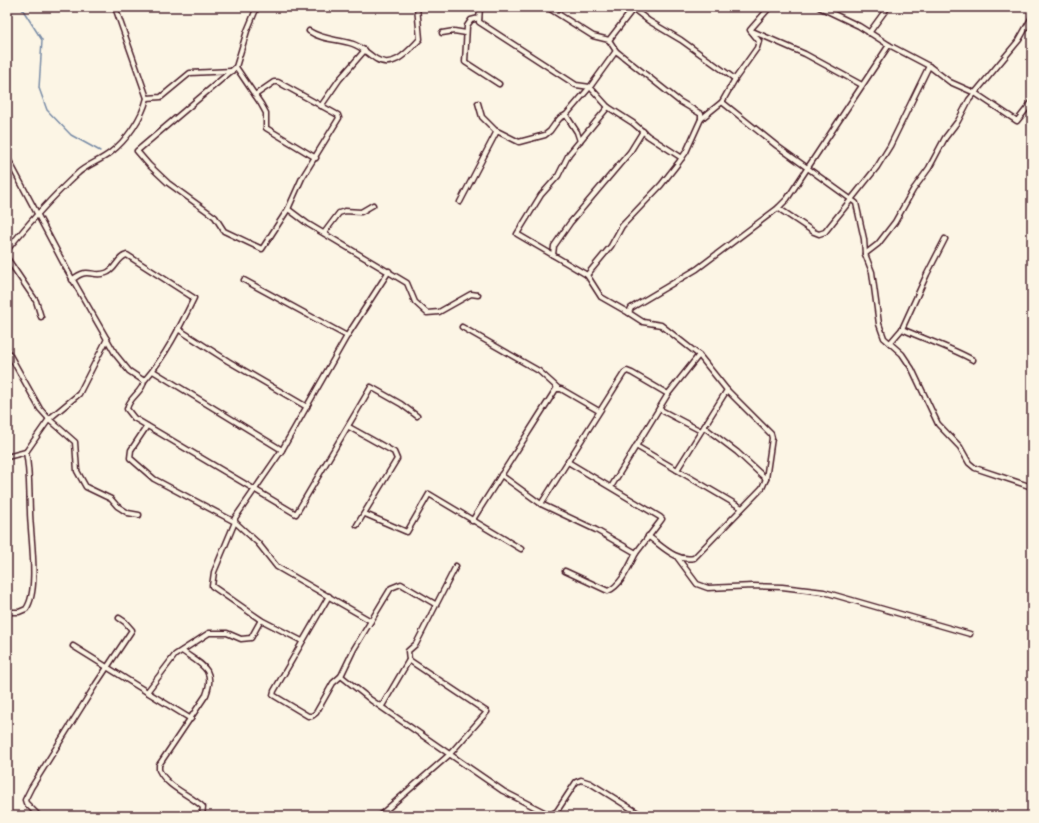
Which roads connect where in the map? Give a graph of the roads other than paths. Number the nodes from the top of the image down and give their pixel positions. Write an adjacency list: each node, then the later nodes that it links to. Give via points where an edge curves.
1 (115, 7): 31 (street)
2 (257, 7): 23 (street)
3 (417, 7): 20 (street, via 420,39 399,60 377,60)
4 (480, 7): 12 (street)
5 (548, 7): 18 (street, via 593,36)
6 (770, 7): 13 (street)
7 (819, 7): 10 (street)
8 (888, 7): 17 (street)
9 (632, 8): 18 (street); 25 (street)
10 (826, 8): 17 (street)
11 (1032, 17): 29 (street, via 1019,40)
12 (479, 18): 16 (street, via 471,20); 28 (street, via 479,22 566,79 576,85)
13 (750, 30): 25 (street, via 759,41 757,48); 27 (street, via 805,54)
14 (309, 31): 20 (street, via 317,36 354,44)
15 (442, 33): 16 (street)
16 (466, 33): 26 (street, via 465,62)
17 (869, 33): 19 (street)
18 (609, 40): 21 (street)
19 (889, 45): 22 (street); 27 (street)
20 (365, 50): 35 (street)
21 (616, 51): 28 (street); 38 (street, via 679,101 701,114)
22 (929, 66): 29 (street, via 950,82); 46 (street, via 890,146)
23 (236, 67): 24 (street); 30 (street)
24 (232, 71): 31 (street, via 190,74 161,96); 50 (street, via 137,151 168,183 215,217 224,231 262,249)
25 (735, 79): 32 (street)
26 (499, 84)
27 (862, 85): 45 (street)
28 (590, 87): 36 (street); 37 (street)
29 (975, 93): 33 (street, via 1017,121); 55 (street, via 895,222 878,244)
30 (255, 95): 35 (street, via 274,82); 43 (street, via 266,113 266,128)
31 (147, 98): 51 (street, via 144,109 132,128 110,152 78,173)
32 (722, 102): 38 (street); 45 (street)
33 (1032, 102)
34 (478, 103): 39 (street, via 482,117)
35 (321, 106): 43 (street, via 339,118)
36 (608, 107): 40 (street, via 634,123); 41 (street)
37 (566, 115): 39 (street, via 560,118 545,136 531,140 520,142); 41 (street)
38 (701, 119): 44 (street)
39 (497, 132): 47 (street)
40 (643, 132): 44 (street); 56 (street, via 630,152 570,223 554,246)
41 (580, 141): 56 (street, via 569,154 558,176 541,195 517,234)
42 (7, 157): 51 (street)
43 (316, 158): 50 (street, via 302,178)
44 (682, 158): 59 (street, via 661,185 622,226 611,246)
45 (808, 167): 46 (street, via 830,186); 49 (street)
46 (851, 199): 49 (street, via 825,232 819,234); 55 (street, via 856,203)
47 (460, 202)
48 (373, 205): 52 (street, via 361,212 339,213)
49 (778, 208): 63 (street, via 697,269 632,308)
50 (288, 209): 52 (street)
51 (36, 214): 54 (street); 60 (street)
52 (324, 232): 58 (street)
53 (945, 239): 67 (street)
54 (7, 249)
55 (865, 254): 70 (street, via 872,272 879,324 884,338)
56 (553, 255): 59 (street)
57 (7, 258): 64 (street, via 36,301)
58 (389, 270): 62 (street, via 407,282 415,302 427,313 439,312 471,294); 68 (street)
59 (588, 276): 63 (street, via 601,297)
60 (72, 280): 66 (street, via 84,272 106,274 122,256 127,255 194,298); 69 (street)
61 (244, 280): 68 (street)
62 (478, 295)
63 (629, 313): 72 (street, via 643,322 661,325)
64 (41, 316)
65 (462, 327): 76 (street, via 539,371)
66 (178, 329): 74 (street); 79 (street)
67 (902, 329): 70 (street); 73 (street)
68 (347, 336): 79 (street)
69 (107, 339): 75 (street, via 129,371); 83 (street, via 79,394)
70 (890, 343): 96 (street, via 902,354 912,369 938,424 960,447 969,463 975,468)
71 (7, 350): 83 (street, via 40,409)
72 (699, 355): 77 (street); 78 (street)
73 (973, 360)
74 (153, 370): 75 (street); 88 (street)
75 (144, 381): 84 (street, via 142,388 128,403 127,409 134,418)
76 (559, 389): 81 (street); 93 (street, via 555,391)
77 (727, 390): 86 (street); 94 (street, via 771,434 772,451)
78 (668, 394): 80 (street); 81 (street, via 628,371 620,378)
79 (307, 407): 88 (street)
80 (659, 409): 86 (street); 87 (street)
81 (600, 412): 91 (street)
82 (418, 416): 85 (street, via 371,387)
83 (49, 419): 89 (street); 101 (street, via 75,442 77,471 86,487 111,499 128,513)
84 (147, 426): 97 (street); 103 (street, via 131,450 130,458 154,479)
85 (349, 427): 97 (street, via 296,514); 100 (street, via 394,452 397,459)
86 (702, 429): 92 (street); 94 (street, via 737,452)
87 (636, 446): 92 (street); 95 (street)
88 (282, 450): 97 (street)
89 (26, 452): 90 (street); 113 (street, via 30,475 32,592 26,609)
90 (7, 457)
91 (568, 462): 95 (street); 98 (street)
92 (677, 470): 99 (street)
93 (501, 475): 98 (street); 102 (street)
94 (766, 479): 99 (street, via 762,488)
95 (611, 487): 105 (street, via 660,516 662,519)
96 (1032, 487)
97 (255, 491): 103 (street)
98 (541, 504): 107 (street, via 596,530)
99 (742, 508): 108 (street, via 694,558 686,560)
100 (365, 514): 102 (street, via 406,532 429,494); 104 (street)
101 (139, 515)
102 (472, 521): 106 (street)
103 (235, 522): 111 (street, via 258,543 277,567); 115 (street, via 214,572 212,586)
104 (357, 525)
105 (648, 536): 107 (street); 108 (street)
106 (520, 549)
107 (636, 553): 110 (street, via 620,581 608,591)
108 (677, 557): 117 (street, via 697,584 708,588 782,587 824,592)
109 (456, 566): 112 (street)
110 (564, 572)
111 (329, 596): 116 (street); 118 (street)
112 (435, 604): 116 (street, via 401,584 391,588); 121 (street, via 416,644 408,651)
113 (7, 612)
114 (118, 618): 122 (street, via 132,630)
115 (261, 620): 118 (street); 120 (street, via 251,638 241,639 227,633 209,633)
116 (371, 621): 123 (street)
117 (970, 634)
118 (302, 641): 123 (street, via 273,695 312,716)
119 (73, 646): 122 (street)
120 (182, 651): 124 (street, via 175,655); 126 (street, via 204,666 210,674 206,695)
121 (409, 660): 125 (street); 127 (street, via 487,712)
122 (107, 667): 124 (street); 128 (street, via 25,800)
123 (341, 676): 125 (street, via 370,700)
124 (147, 692): 126 (street)
125 (382, 706): 127 (street)
126 (191, 720): 129 (street, via 159,765 159,770 174,787 203,807)
127 (449, 755): 130 (street); 131 (street, via 503,791 550,814 557,811 576,782 581,780)
128 (39, 816)
129 (202, 816)
130 (379, 816)
131 (643, 816)

